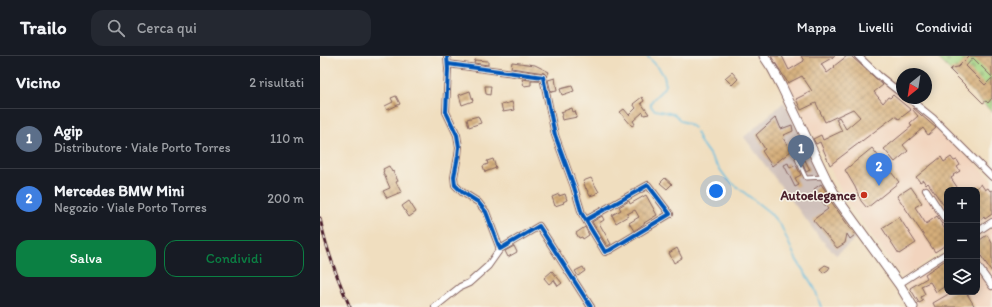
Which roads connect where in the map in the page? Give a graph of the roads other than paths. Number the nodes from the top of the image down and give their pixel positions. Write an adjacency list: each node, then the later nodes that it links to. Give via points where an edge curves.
1 (447, 56): 4 (street)
2 (764, 56): 7 (main road)
3 (858, 56): 5 (street)
4 (448, 64): 12 (street, via 543,77 555,135); 15 (street, via 446,112 457,135 459,147 455,185 478,202 486,212)
5 (896, 89)
6 (916, 104): 9 (street, via 934,118)
7 (809, 144): 8 (main road); 8 (lane, via 797,159 806,178)
8 (825, 176): 17 (main road, via 838,200)
9 (992, 177)
10 (926, 190): 11 (street)
11 (944, 217)
12 (586, 220): 12 (street, via 605,252 670,214 648,185)
13 (992, 222): 14 (street)
14 (980, 230)
15 (500, 249): 21 (street, via 488,266 469,283); 22 (street, via 539,226)
16 (944, 255): 19 (street)
17 (881, 260): 19 (main road); 23 (main road)
18 (980, 269): 20 (street)
19 (899, 284): 24 (main road)
20 (992, 286)
21 (434, 307)
22 (591, 307)
23 (908, 307)
24 (913, 307)

